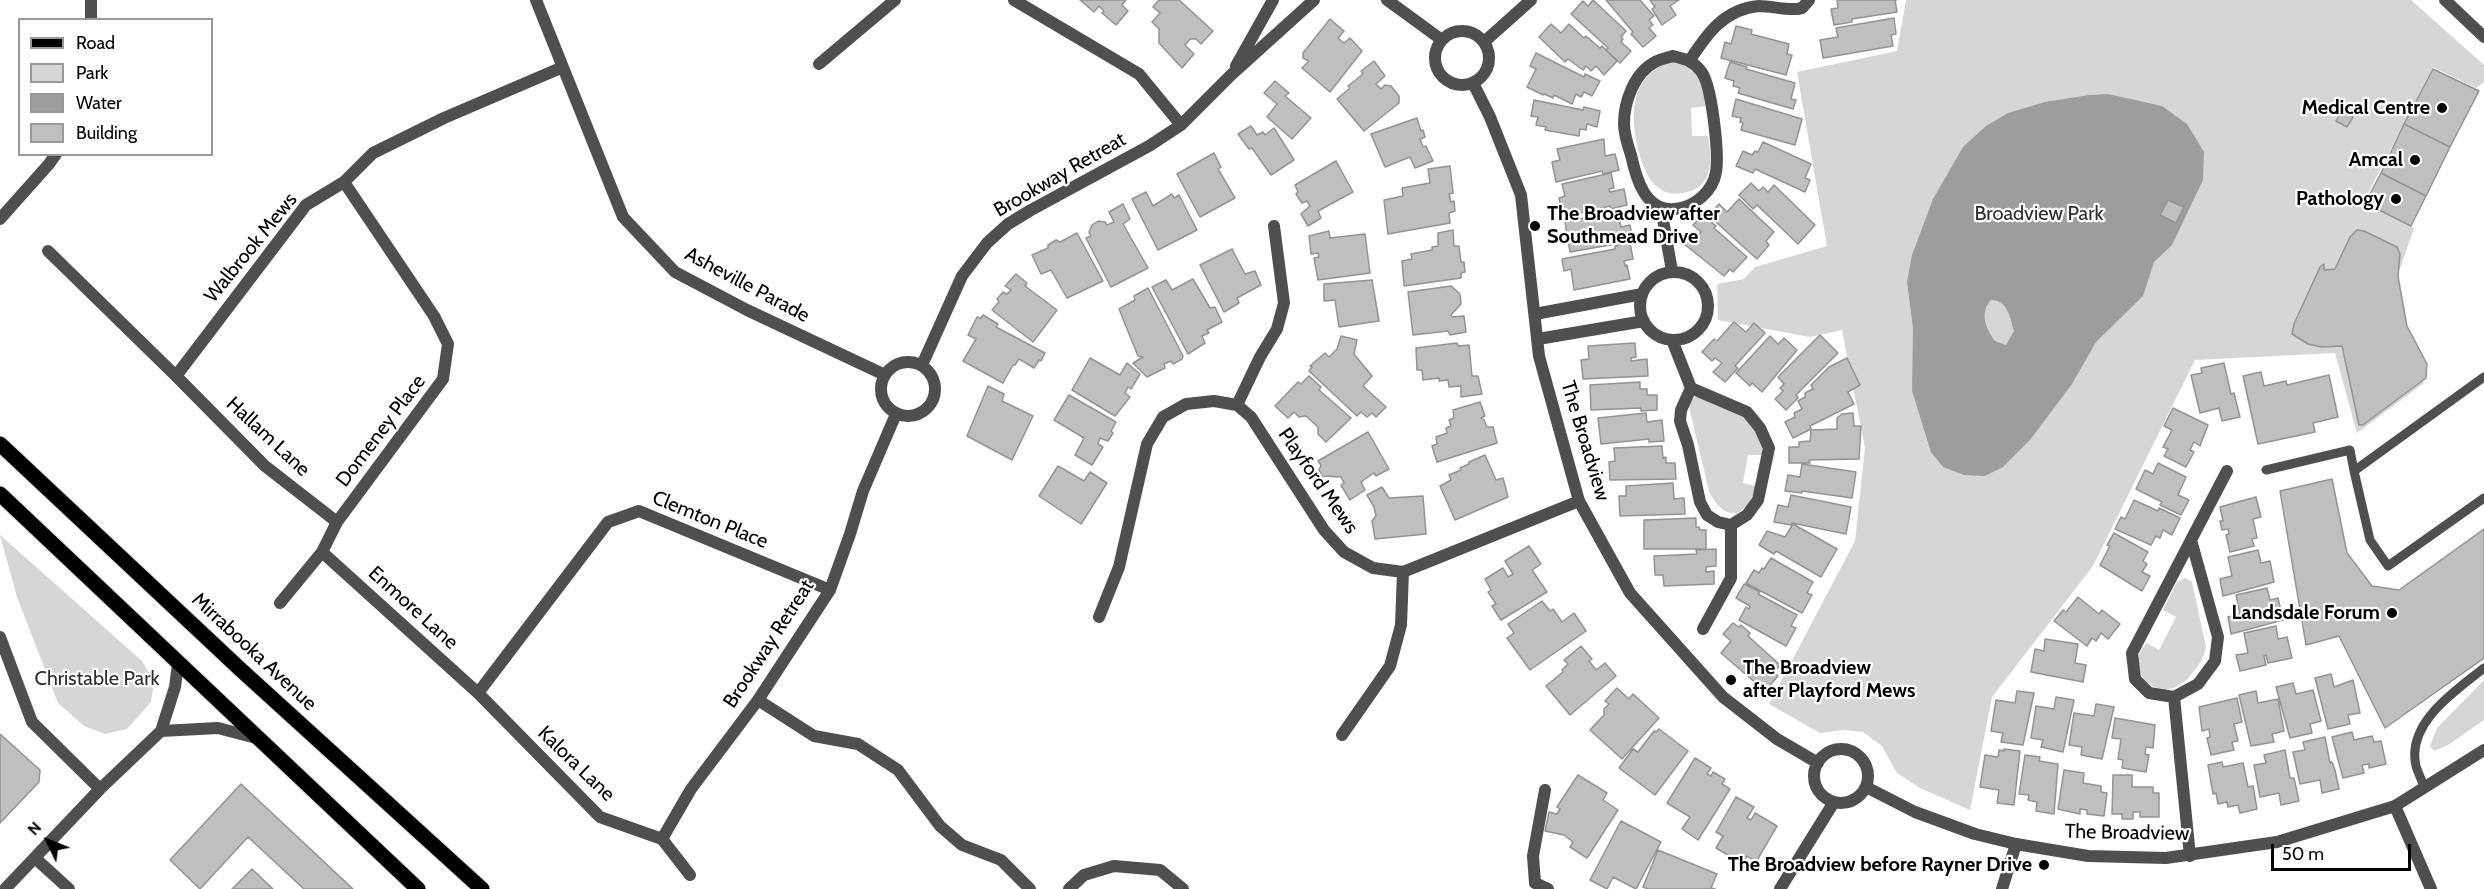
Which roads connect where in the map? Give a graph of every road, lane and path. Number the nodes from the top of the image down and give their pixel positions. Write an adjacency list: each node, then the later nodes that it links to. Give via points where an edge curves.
1 (91, 0): 11 (street)
2 (536, 0): 17 (street, Asheville Parade)
3 (895, 0): 16 (street)
4 (1014, 0): 20 (street, via 1139,74)
5 (1273, 0): 18 (street, Brookway Retreat)
6 (1314, 0): 18 (street, Brookway Retreat)
7 (1387, 0): 13 (street)
8 (1531, 0): 14 (street)
9 (1809, 0): 15 (street, via 1797,9 1757,6 1738,11 1716,24)
10 (2445, 0): 12 (street)
11 (91, 18)
12 (2484, 37)
13 (1442, 40): 14 (street, via 1464,32); 19 (street, via 1435,59 1443,77 1461,85)
14 (1484, 42): 19 (street, via 1487,69)
15 (1690, 60): 23 (street, via 1707,79 1716,172 1698,201 1676,209); 23 (street, via 1672,56 1655,62 1640,75 1627,98 1623,125 1636,178 1645,196)
16 (819, 64)
17 (563, 67): 22 (street, Walbrook Mews, via 444,117 373,153); 34 (street, Asheville Parade, via 623,217 675,272)
18 (1231, 75): 20 (street, Brookway Retreat)
19 (1473, 82): 29 (street, The Broadview, via 1521,195)
20 (1181, 125): 33 (street, Brookway Retreat, via 1023,214 987,243 962,276)
21 (54, 156): 24 (street)
22 (344, 182): 35 (street, Walbrook Mews, via 306,206); 47 (street, Domeney Place, via 434,316 448,344 443,380)
23 (1661, 208): 27 (street)
24 (0, 219)
25 (1274, 226): 38 (street, via 1284,303 1277,329)
26 (48, 251): 35 (street)
27 (1672, 271): 28 (street, via 1657,276); 32 (street, via 1695,278 1703,286 1708,301 1708,313 1695,333)
28 (1642, 294): 29 (street); 30 (street, via 1640,310)
29 (1535, 314): 31 (street, The Broadview)
30 (1644, 321): 31 (street); 32 (street, via 1651,331)
31 (1538, 339): 46 (street, The Broadview, via 1539,356)
32 (1672, 340): 37 (street)
33 (922, 365): 34 (street, via 901,363); 39 (street, via 934,381 932,401 916,415)
34 (885, 375): 39 (street, via 881,392)
35 (176, 376): 47 (street, Hallam Lane, via 266,466)
36 (2484, 377): 43 (lane)
37 (1691, 388): 48 (street, via 1680,421 1700,502 1707,515); 48 (street, via 1747,412 1769,448 1758,500 1747,515)
38 (1237, 405): 51 (street, Playford Mews, via 1251,417 1324,530 1344,552 1373,568); 54 (street, via 1214,401 1186,404 1163,417 1148,444 1119,567)
39 (896, 414): 52 (street, Brookway Retreat, via 863,491)
40 (0, 444): 81 (main road, Mirrabooka Avenue)
41 (2266, 470): 43 (lane, via 2350,450)
42 (2227, 471): 49 (street)
43 (2354, 471): 45 (lane, via 2370,540 2388,566)
44 (0, 494): 57 (main road)
45 (2484, 498)
46 (1579, 501): 51 (street, Playford Mews); 66 (street, The Broadview, via 1630,593 1724,697 1777,739)
47 (337, 522): 50 (street, Domeney Place)
48 (1731, 525): 55 (street, via 1731,578)
49 (2191, 540): 60 (street, via 2218,638 2215,661 2198,684); 60 (street, via 2132,653 2135,679 2149,693)
50 (322, 552): 53 (street, Domeney Place); 59 (street, Enmore Lane)
51 (1403, 572): 63 (street, via 1401,625 1390,666)
52 (830, 590): 59 (street, Clemton Place, via 639,511 608,522); 61 (street, Brookway Retreat)
53 (280, 603)
54 (1099, 617)
55 (1702, 629)
56 (0, 636): 69 (street, via 33,722)
57 (178, 664): 62 (street); 64 (main road)
58 (2484, 668): 68 (lane, via 2433,712 2422,727 2416,765)
59 (478, 693): 73 (street, Kalora Lane, via 600,817)
60 (2174, 697): 75 (street)
61 (758, 700): 73 (street, Brookway Retreat, via 691,789); 82 (street, via 814,736 858,744 898,770 940,826 962,845 1002,860)
62 (161, 731): 64 (street, via 218,728); 69 (street)
63 (1342, 735)
64 (256, 738): 80 (main road)
65 (2484, 750): 68 (street, The Broadview)
66 (1818, 763): 67 (street, via 1834,749 1851,750 1866,764); 71 (street, via 1816,785)
67 (1866, 787): 71 (street, via 1853,800); 74 (street, The Broadview, via 1915,812)
68 (2425, 788): 72 (street, The Broadview)
69 (100, 789): 76 (street)
70 (1545, 790): 85 (street, via 1533,856 1535,883)
71 (1834, 802): 86 (street)
72 (2395, 806): 75 (street, The Broadview, via 2277,842); 88 (street)
73 (662, 839): 77 (street)
74 (2016, 844): 75 (street, The Broadview, via 2088,856); 87 (street)
75 (2190, 856)
76 (35, 858): 78 (street); 79 (street)
77 (690, 875)
78 (5, 889)
79 (69, 889)
80 (418, 889)
81 (482, 889)
82 (1030, 889)
83 (1069, 889): 84 (street, via 1084,875 1114,866 1160,870)
84 (1183, 889)
85 (1548, 889)
86 (1780, 889)
87 (2002, 889)
88 (2431, 889)

